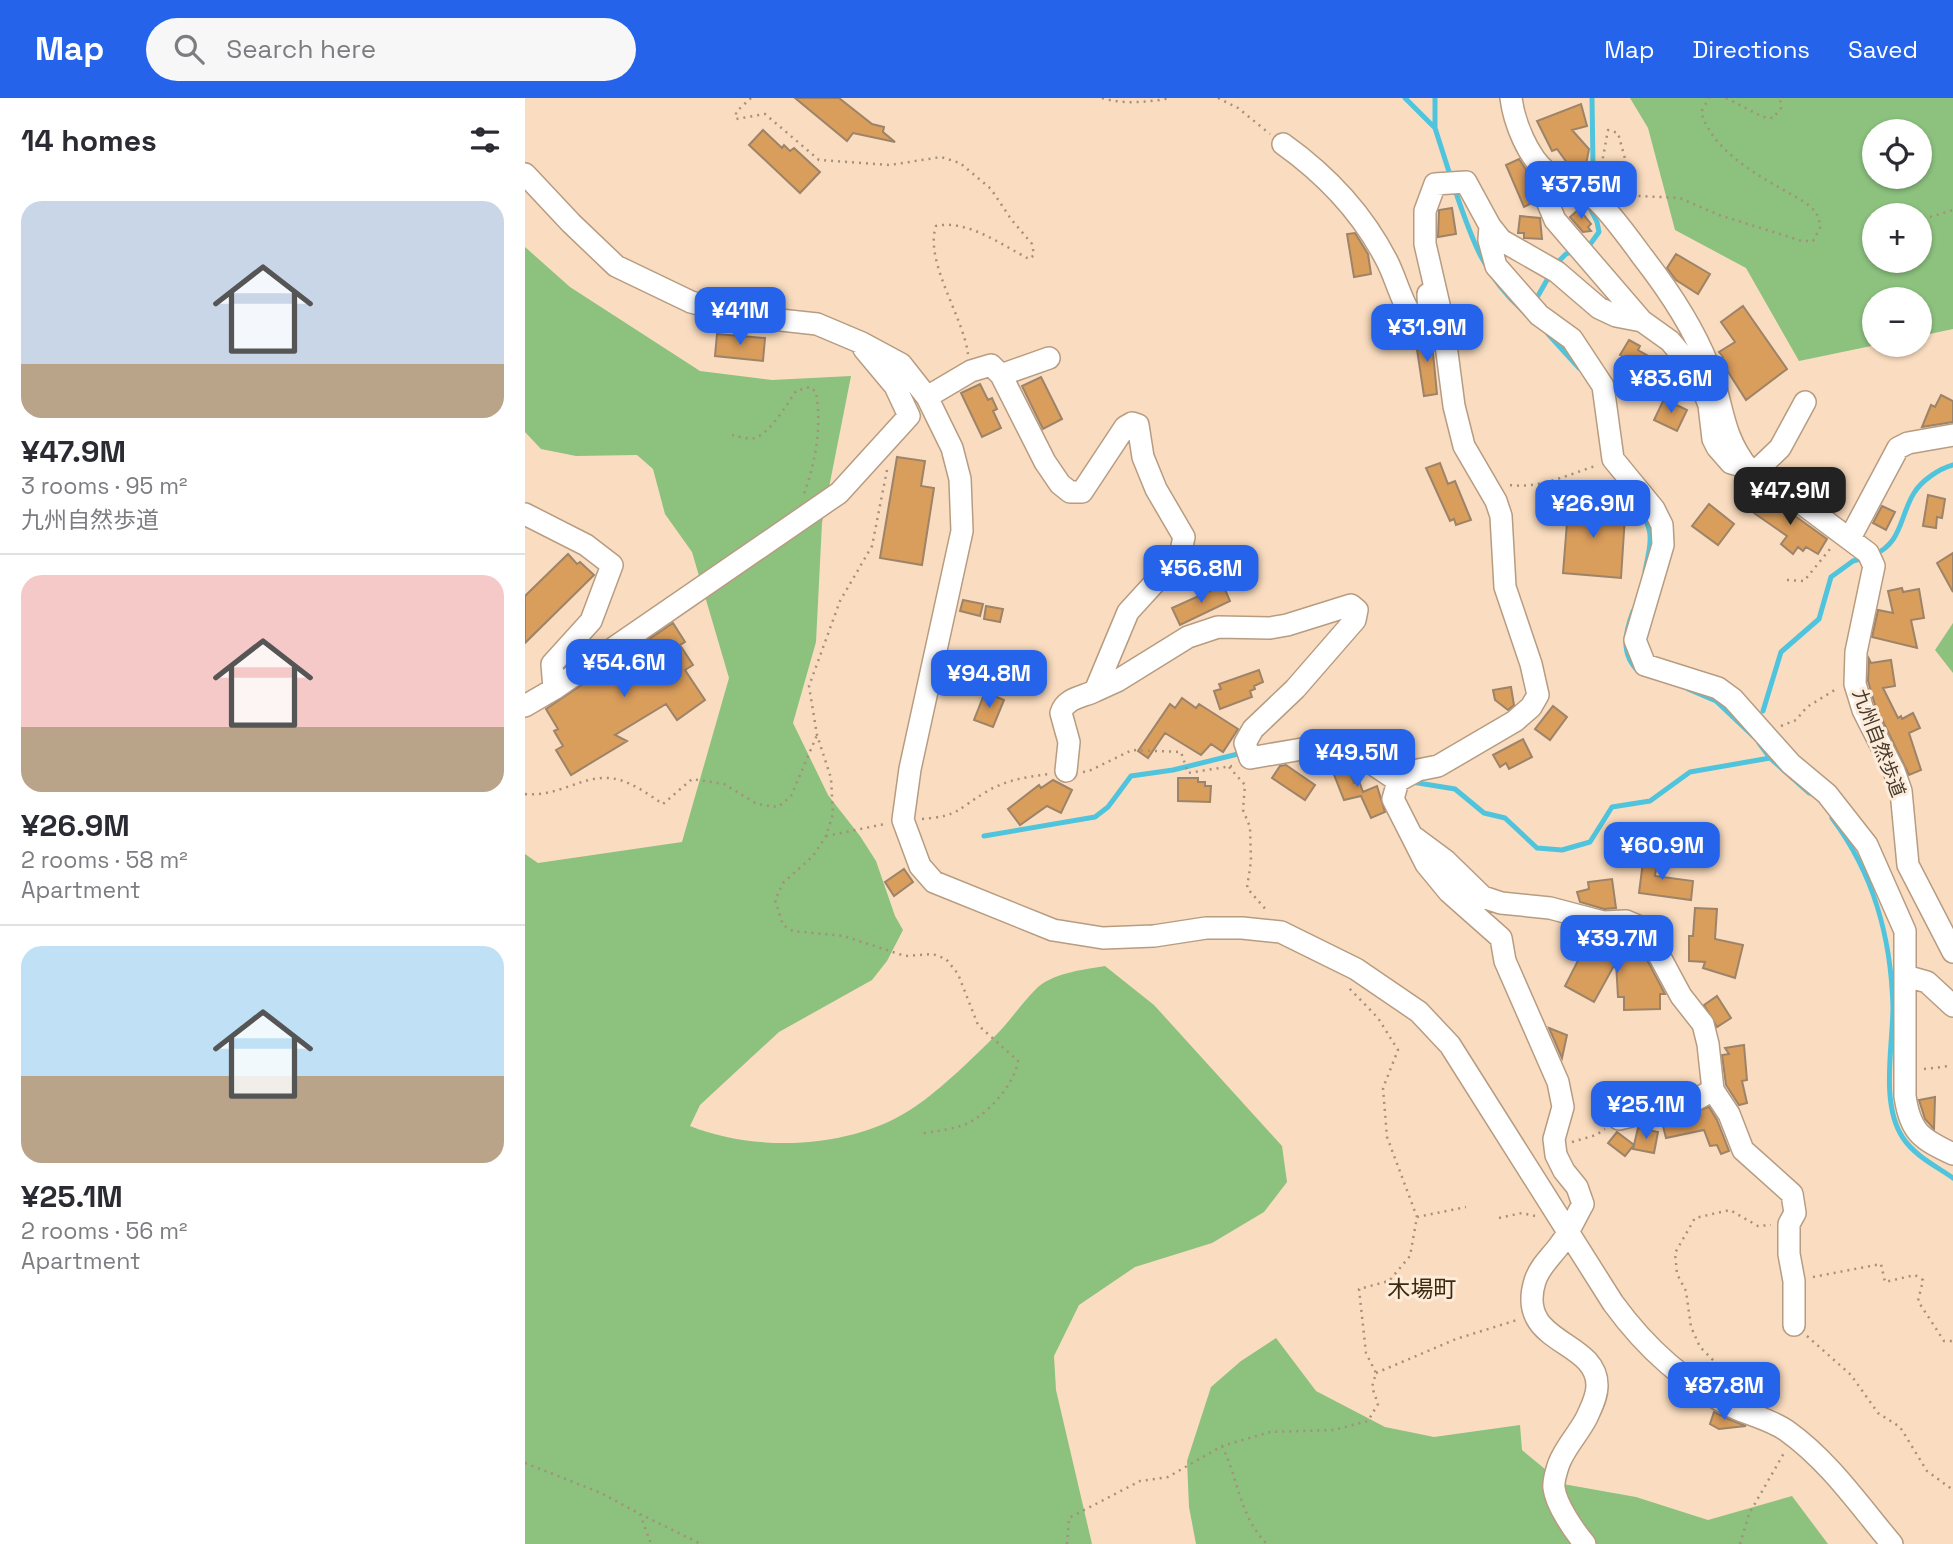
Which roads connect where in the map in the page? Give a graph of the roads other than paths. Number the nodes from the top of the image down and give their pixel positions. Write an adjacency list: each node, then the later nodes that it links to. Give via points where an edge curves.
1 (1511, 99): 3 (street, via 1537,162)
2 (1283, 144): 6 (street, via 1333,185 1363,223 1419,324 1429,319)
3 (1548, 172): 7 (street, via 1548,209); 14 (street, via 1589,196 1642,256 1702,348 1730,442)
4 (525, 174): 8 (street, via 616,266 691,302 744,316 817,324)
5 (1490, 226): 6 (street, via 1466,182 1435,184 1425,211); 7 (street, via 1501,240 1551,268 1599,308); 24 (street, via 1496,266 1532,308 1572,339 1603,386 1613,459 1662,525 1663,545 1635,640 1645,665 1718,688 1791,764 1827,794 1867,845 1905,931)
6 (1425, 244): 21 (street, via 1464,446 1501,516 1505,587 1538,695 1515,721 1438,766)
7 (1642, 321): 14 (street, via 1670,341 1697,373 1709,405 1713,439 1731,463)
8 (862, 343): 11 (street, via 901,364); 17 (street, via 895,386 909,415 839,493)
9 (1049, 358): 10 (street)
10 (1001, 375): 11 (street, via 991,365 971,370); 18 (street, via 1045,462 1070,492 1082,492 1125,427 1137,425 1156,489 1184,537 1180,555 1128,612)
11 (927, 397): 29 (street, via 952,448 960,479 962,531 903,820 920,866 934,882 1053,930 1103,937 1206,928 1281,932 1356,969 1419,1012 1450,1045)
12 (1805, 402): 14 (street, via 1780,448)
13 (1953, 435): 16 (street, via 1898,449)
14 (1752, 469): 16 (street)
15 (525, 514): 17 (street, via 586,545 612,565 591,621 552,664)
16 (1851, 539): 23 (street, 九州自然歩道, via 1868,553 1874,566 1856,652 1855,684 1901,790 1908,865)
17 (554, 689): 19 (street)
18 (1095, 691): 20 (street, via 1063,707 1069,752); 21 (street, via 1201,632 1219,627 1270,628 1344,605 1355,606 1355,620 1344,634 1253,729 1248,752 1349,748)
19 (525, 706)
20 (1066, 771)
21 (1398, 781): 22 (street, via 1393,799)
22 (1408, 832): 26 (street, via 1447,861 1483,897 1603,922 1626,921 1644,929 1681,996 1703,1024); 29 (street, via 1449,892 1501,938 1505,961 1558,1082 1563,1107 1554,1139 1556,1155 1583,1199)
23 (1953, 952)
24 (1906, 975): 25 (street, via 1927,982); 28 (street, via 1906,1107 1917,1135)
25 (1953, 1006)
26 (1713, 1090): 27 (street, via 1695,1100); 30 (street, via 1730,1114 1743,1150 1792,1194 1795,1213 1789,1224 1789,1254)
27 (1619, 1119)
28 (1953, 1154)
29 (1569, 1231): 31 (street, via 1541,1267 1534,1284 1542,1329 1594,1370 1593,1404 1560,1460 1554,1488); 32 (street, via 1613,1303 1643,1341 1667,1364 1731,1405 1785,1429 1815,1454)
30 (1794, 1325)
31 (1585, 1544)
32 (1892, 1544)

